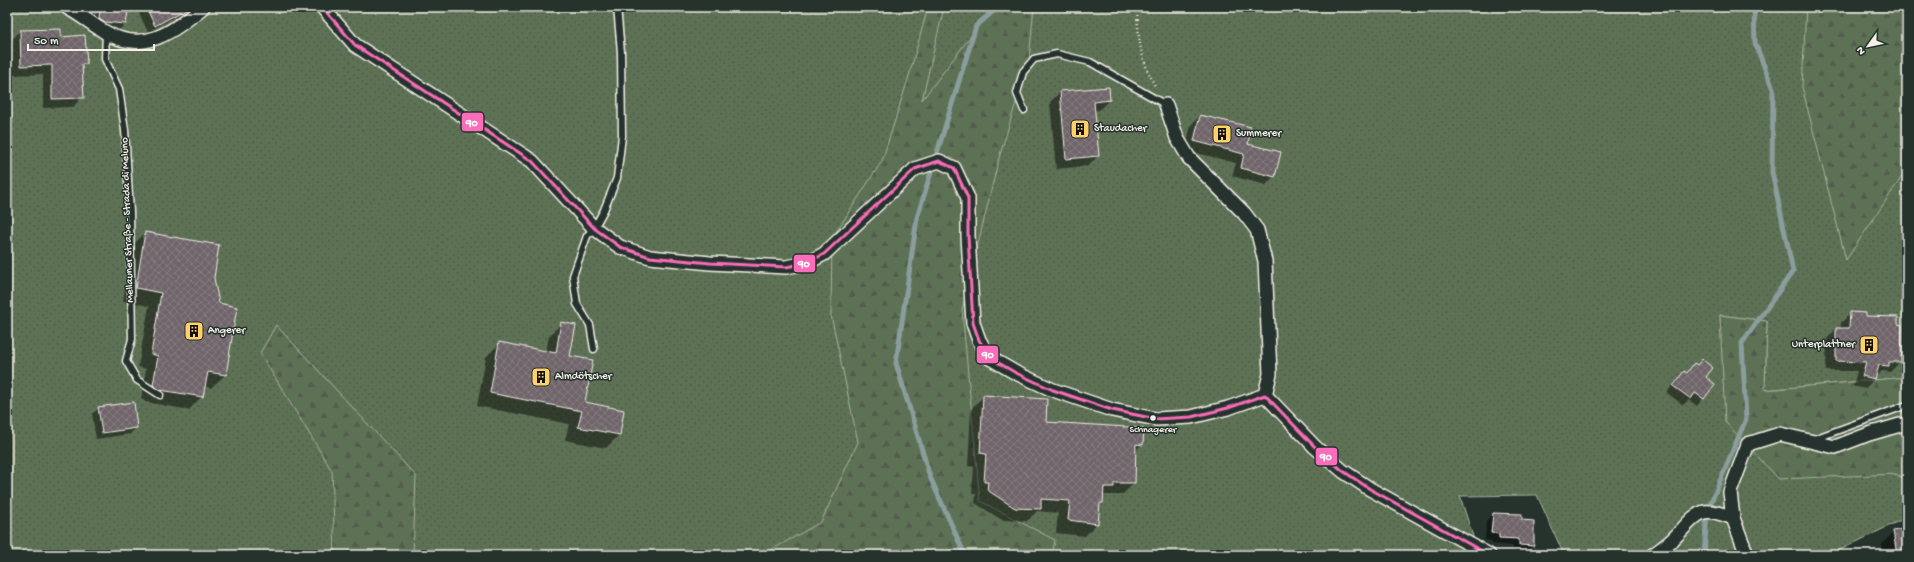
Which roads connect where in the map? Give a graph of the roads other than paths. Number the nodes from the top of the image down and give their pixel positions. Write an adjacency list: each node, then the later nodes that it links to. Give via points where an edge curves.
1 (66, 7): 5 (street)
2 (203, 7): 5 (street, via 161,37 134,43)
3 (322, 7): 8 (street, via 355,45 532,161)
4 (617, 7): 8 (lane, via 621,52 621,143 617,178)
5 (106, 33): 10 (lane, Mellauner Straße - Strada di Meluno, via 105,59 119,89 123,116 130,212 132,339 126,361 137,380)
6 (1166, 106): 7 (lane, via 1090,62 1057,54 1034,59 1023,72 1017,93); 11 (street, via 1177,138 1189,158 1244,212 1258,230 1265,261 1270,374)
7 (1024, 110)
8 (594, 228): 9 (lane, via 587,236 573,276 577,304 590,325); 11 (street, via 620,247 650,257 786,267 807,262 824,254 915,170 939,161 954,168 968,198 973,323 979,340 990,358 1053,390 1112,410 1156,419 1191,417)
9 (594, 349)
10 (160, 395)
11 (1265, 395): 16 (street, via 1315,447 1343,471 1370,489)
12 (1907, 405): 14 (lane)
13 (1907, 425): 14 (street, via 1869,434 1835,447)
14 (1810, 440): 15 (street, via 1780,434 1748,444 1730,492)
15 (1733, 518): 17 (street, via 1720,512 1702,512 1694,516 1676,536); 18 (street)
16 (1489, 555)
17 (1653, 555)
18 (1747, 555)

